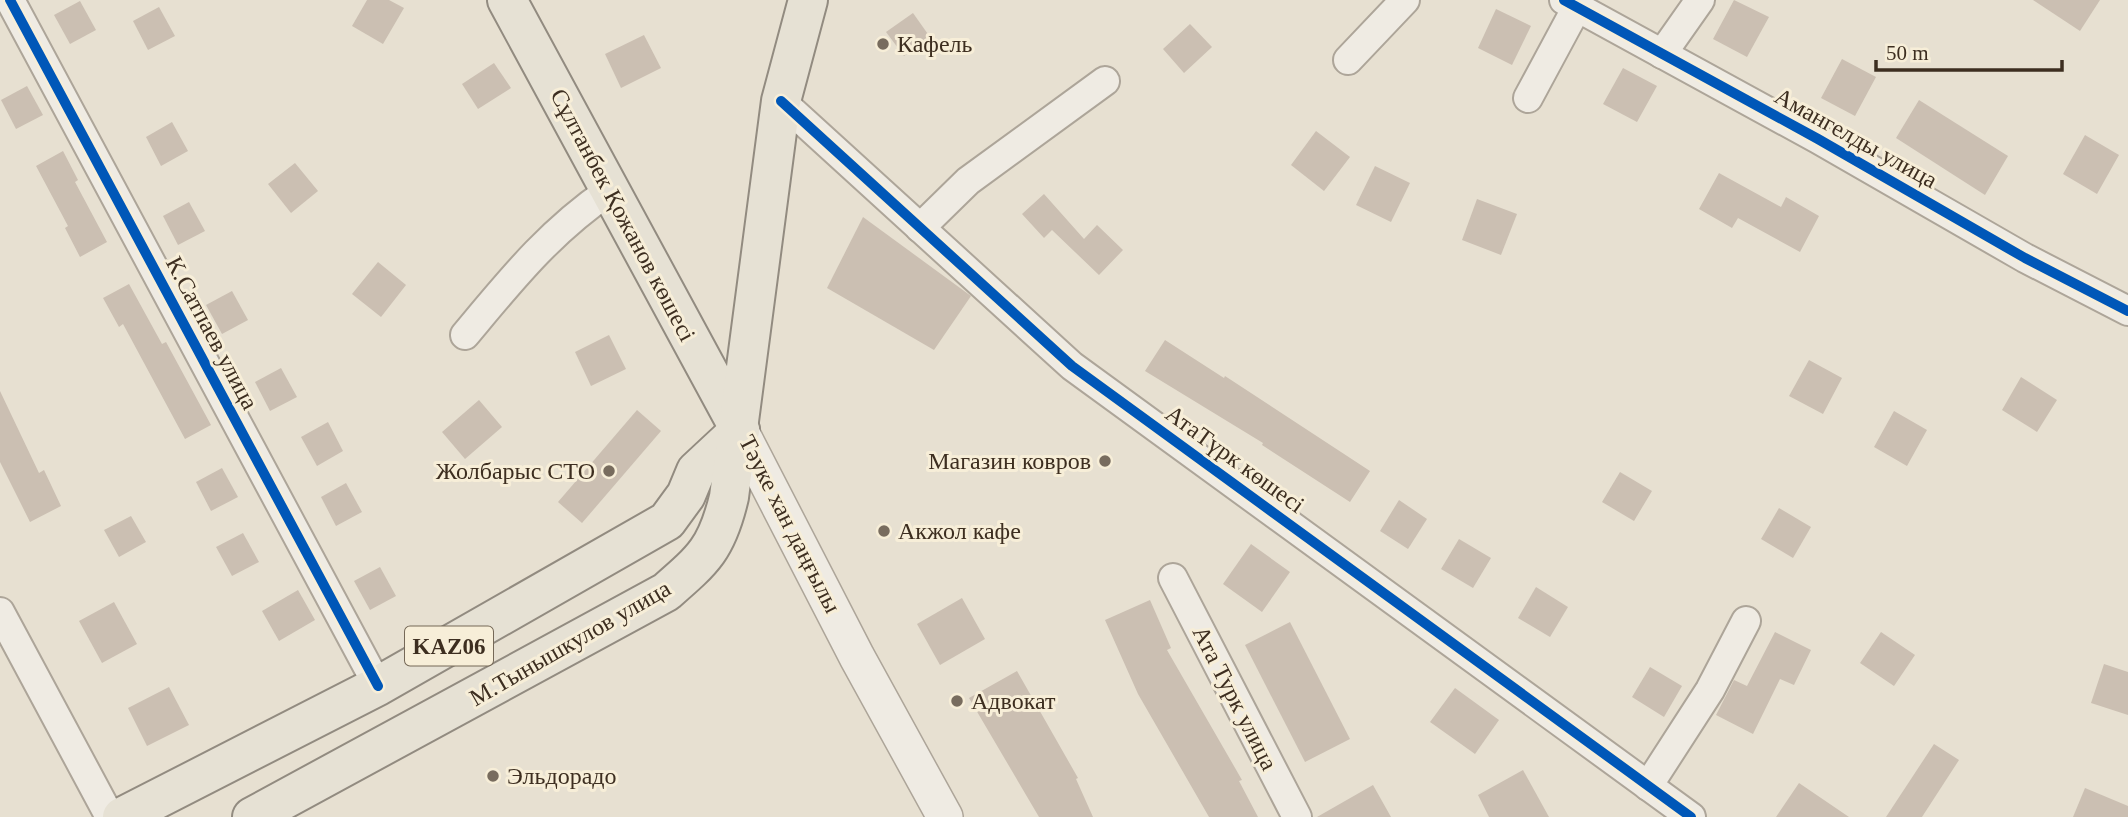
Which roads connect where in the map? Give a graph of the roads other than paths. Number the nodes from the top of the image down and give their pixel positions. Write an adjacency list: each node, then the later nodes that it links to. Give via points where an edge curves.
1 (10, 0): 20 (street, К.Сатпаев улица)
2 (507, 0): 12 (main road, Сұлтанбек Қожанов көшесі)
3 (808, 0): 11 (main road, Тәуке хан даңғылы / KАZ06)
4 (1405, 0): 8 (street)
5 (1700, 0): 7 (street)
6 (1570, 4): 7 (street, Амангелды улица); 10 (street, Амангелды улица)
7 (1662, 54): 14 (street, Амангелды улица)
8 (1348, 60)
9 (1105, 81): 13 (street, via 968,180)
10 (1528, 98)
11 (781, 101): 13 (street, АтаТүрк көшесі); 16 (main road, Тәуке хан даңғылы / KАZ06)
12 (609, 191): 15 (street, via 571,217 522,266); 16 (main road, Сұлтанбек Қожанов көшесі)
13 (920, 228): 21 (street, АтаТүрк көшесі, via 1072,366)
14 (2128, 311)
15 (465, 335)
16 (740, 429): 20 (main road, KАZ06, via 696,471 687,495 667,521); 24 (main road, М.Тынышкулов улица / KАZ06, via 721,529 704,560 666,592); 25 (street, Тәуке хан даңғылы)
17 (1173, 578): 26 (street, Ата Турк улица)
18 (0, 612): 22 (street)
19 (1746, 621): 21 (street, via 1710,690)
20 (378, 686): 23 (main road, KАZ06)
21 (1648, 786): 27 (street, АтаТүрк көшесі)
22 (110, 817)
23 (122, 817)
24 (252, 817)
25 (945, 817)
26 (1297, 817)
27 (1690, 817)

